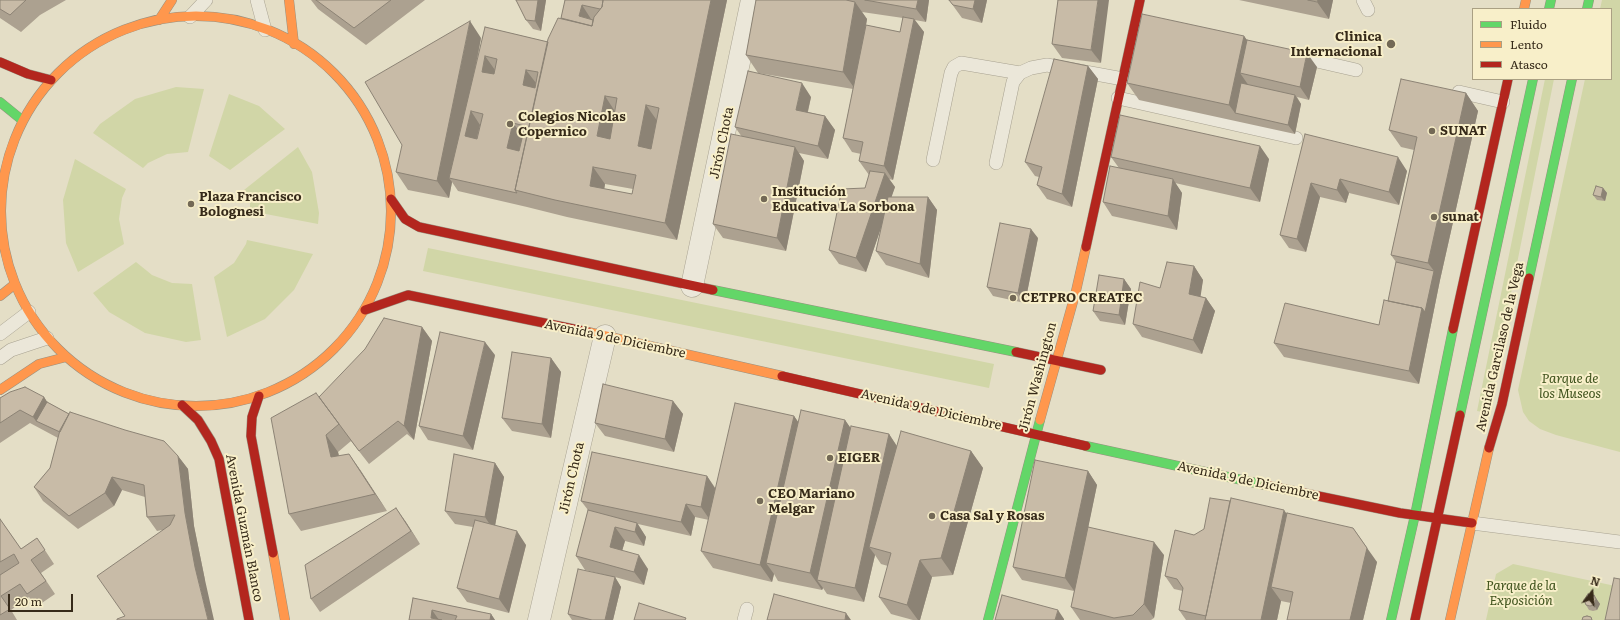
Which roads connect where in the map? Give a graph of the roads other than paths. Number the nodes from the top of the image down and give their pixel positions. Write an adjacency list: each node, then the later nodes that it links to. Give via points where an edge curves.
1 (172, 0): 8 (main road)
2 (206, 0): 7 (lane)
3 (257, 0): 9 (lane)
4 (290, 0): 10 (main road)
5 (752, 0): 30 (street, Jirón Chota)
6 (1140, 0): 16 (main road, Jirón Washington)
7 (190, 17): 8 (main road); 9 (main road, via 216,18)
8 (159, 20): 15 (main road, via 129,28 100,41 74,58)
9 (265, 30): 10 (main road)
10 (294, 44): 28 (main road, via 317,59 336,77 368,120 387,172)
11 (1279, 52): 13 (lane)
12 (0, 62): 15 (main road)
13 (1356, 70)
14 (1020, 73): 16 (lane, via 1047,65); 26 (lane, via 961,63 954,67); 27 (lane, via 1013,82)
15 (51, 80): 24 (main road)
16 (1123, 80): 21 (main road, Jirón Washington)
17 (1508, 80): 23 (main road)
18 (1533, 80): 46 (main road, Avenida Garcilaso de la Vega)
19 (1572, 80): 47 (main road, Avenida Garcilaso de la Vega, via 1502,404)
20 (1459, 92): 23 (lane)
21 (1118, 98): 25 (lane); 39 (main road, Jirón Washington, via 1076,291)
22 (0, 102): 24 (main road)
23 (1503, 102): 45 (main road)
24 (22, 120): 29 (main road, via 11,146 1,201 1,230)
25 (1296, 138)
26 (933, 160)
27 (996, 163)
28 (391, 199): 30 (main road, via 405,219 419,227); 32 (main road, via 386,256)
29 (15, 284): 31 (main road); 33 (main road)
30 (692, 286): 39 (main road)
31 (0, 296)
32 (365, 310): 35 (main road, Avenida 9 de Diciembre, via 408,295); 42 (main road, via 349,333 325,357 285,385)
33 (29, 312): 34 (lane); 36 (main road)
34 (0, 334)
35 (605, 336): 44 (main road, Avenida 9 de Diciembre); 51 (street, Jirón Chota)
36 (47, 338): 37 (main road); 38 (lane, via 11,350)
37 (66, 357): 41 (main road, via 39,364); 43 (main road, via 92,376 120,391 150,400)
38 (0, 358)
39 (1057, 362): 40 (main road); 44 (main road, Jirón Washington)
40 (1101, 370)
41 (0, 390)
42 (259, 396): 43 (main road, via 230,403); 50 (main road, Avenida Guzmán Blanco, via 252,417 251,436)
43 (182, 405): 49 (main road, Avenida Guzmán Blanco, via 198,420 219,459)
44 (1036, 434): 45 (main road, Avenida 9 de Diciembre, via 1165,464); 52 (main road, Jirón Washington)
45 (1415, 515): 46 (main road, Avenida 9 de Diciembre); 53 (main road)
46 (1437, 519): 47 (main road, Avenida 9 de Diciembre); 54 (main road, Avenida Garcilaso de la Vega)
47 (1472, 523): 48 (lane, Avenida 9 de Diciembre); 55 (main road, Avenida Garcilaso de la Vega)
48 (1620, 542)
49 (249, 620)
50 (285, 620)
51 (539, 620)
52 (988, 620)
53 (1391, 620)
54 (1415, 620)
55 (1450, 620)

